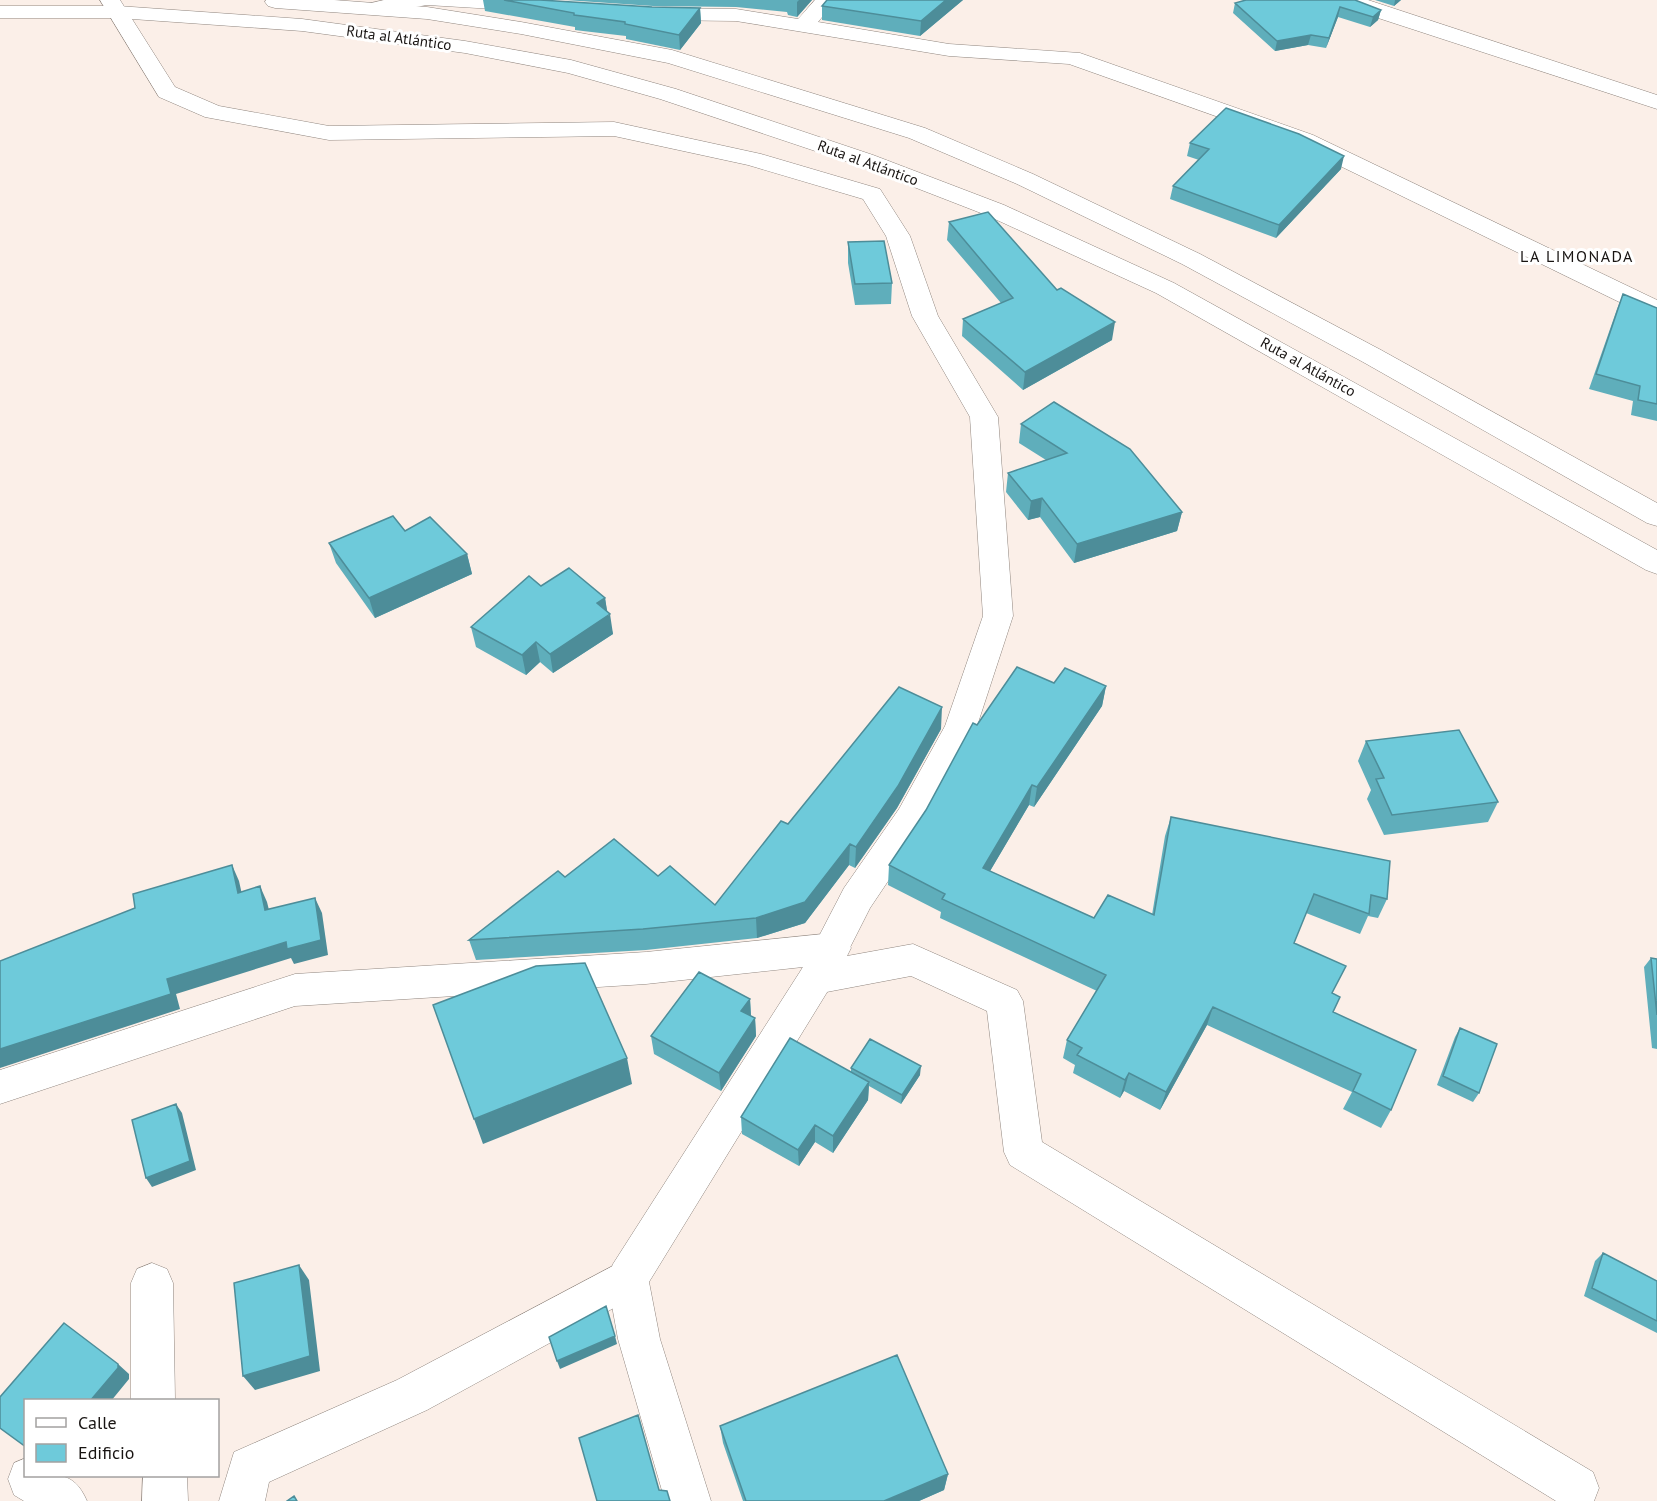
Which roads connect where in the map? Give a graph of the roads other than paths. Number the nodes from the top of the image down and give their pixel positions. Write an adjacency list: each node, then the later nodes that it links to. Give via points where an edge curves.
1 (252, 0): 8 (main road, Ruta al Atlántico)
2 (421, 0): 8 (main road)
3 (432, 0): 7 (main road)
4 (826, 0): 11 (main road)
5 (1351, 0): 12 (main road)
6 (114, 6): 9 (main road, Ruta al Atlántico); 15 (main road, Ruta al Atlántico, via 465,47 571,67 668,94 865,160 995,210 1165,288); 16 (main road, via 167,92 213,112 329,133 614,129 753,159 872,194 898,236 925,316 984,417 998,616 961,726 911,819 857,898)
7 (553, 7)
8 (374, 8): 14 (main road, Ruta al Atlántico, via 521,28 672,57 917,133 1025,179 1191,259)
9 (0, 12)
10 (631, 13): 11 (main road, via 736,15)
11 (802, 27): 13 (main road, via 949,50 1072,58 1305,140)
12 (1657, 102)
13 (1657, 310)
14 (1657, 516)
15 (1657, 563)
16 (824, 963): 17 (main road, via 646,968 295,990); 18 (main road); 22 (main road, via 913,960 1004,1001 1024,1152)
17 (0, 1087)
18 (628, 1278): 24 (main road, via 412,1395 250,1468); 25 (main road, via 639,1339)
19 (152, 1283): 20 (main road)
20 (153, 1399)
21 (165, 1477): 23 (main road)
22 (1577, 1488)
23 (165, 1501)
24 (242, 1501)
25 (687, 1501)

